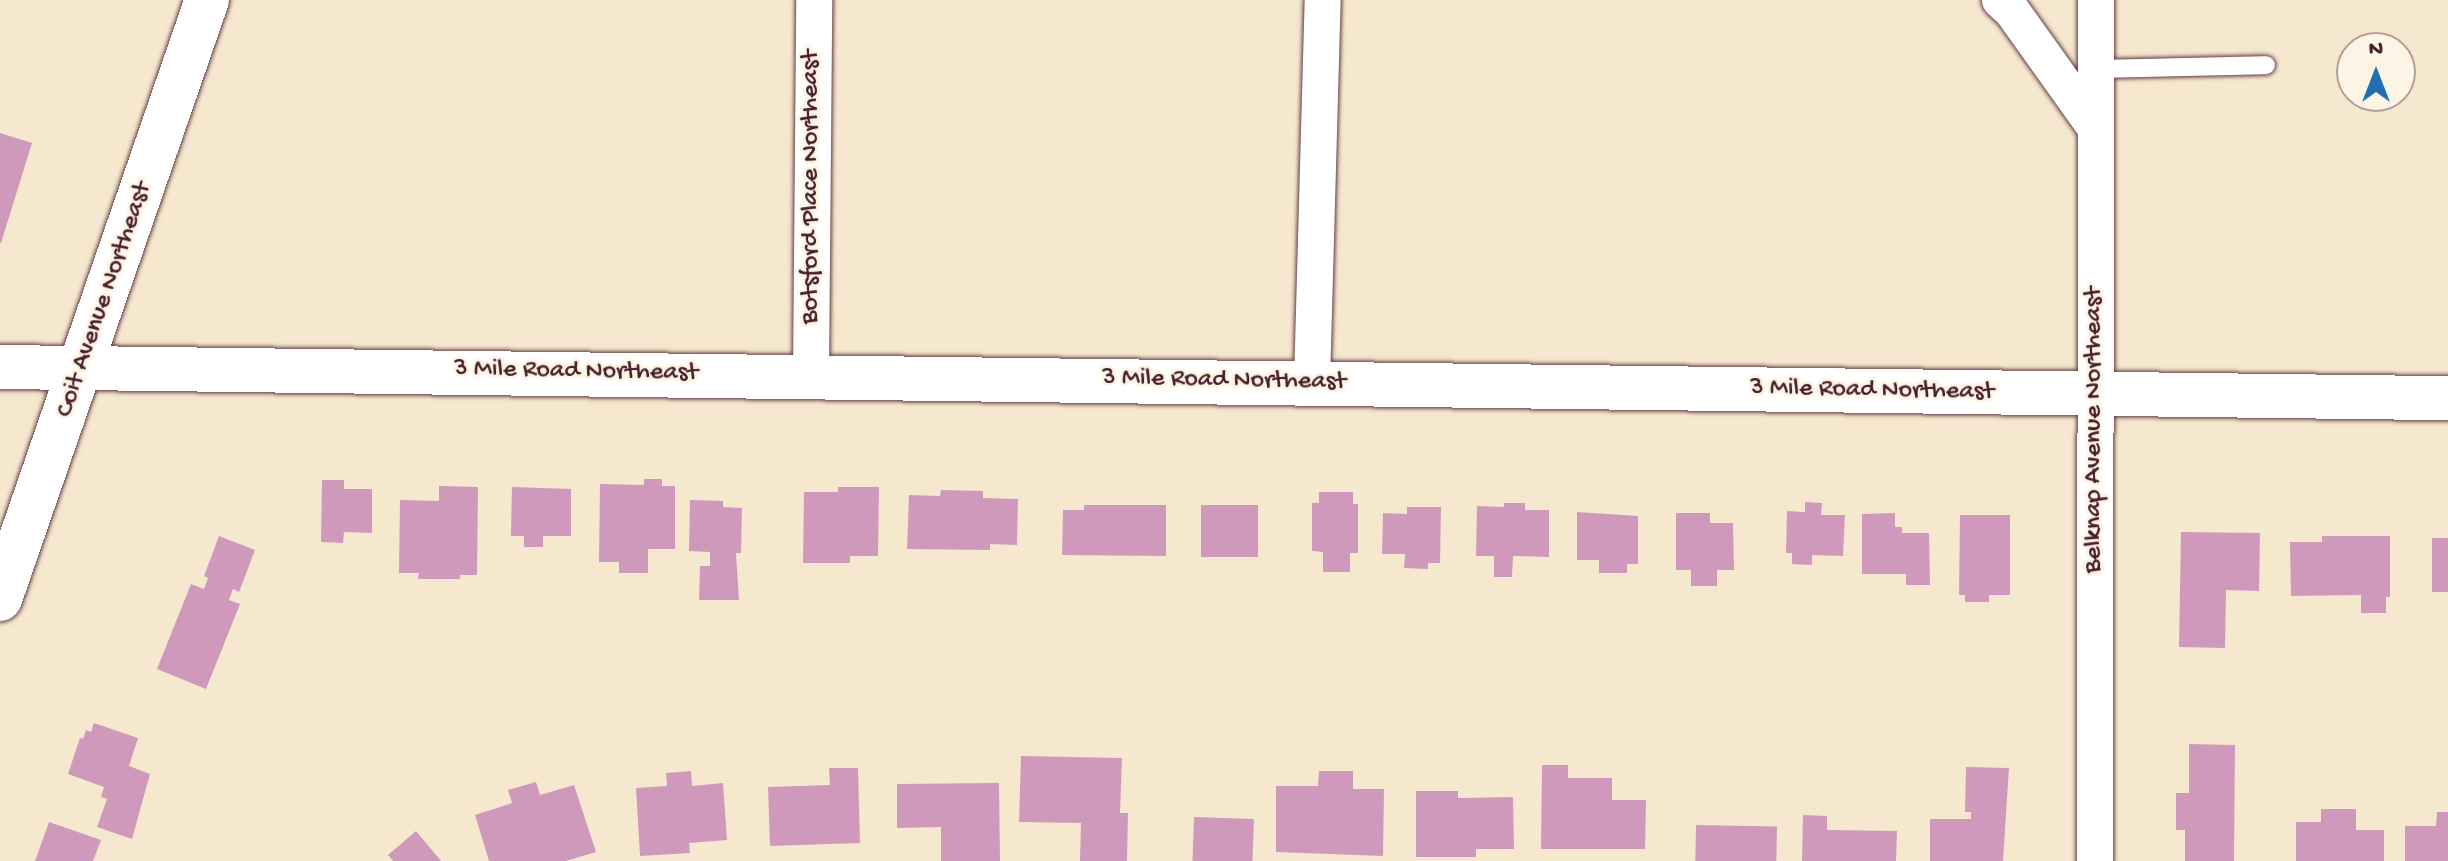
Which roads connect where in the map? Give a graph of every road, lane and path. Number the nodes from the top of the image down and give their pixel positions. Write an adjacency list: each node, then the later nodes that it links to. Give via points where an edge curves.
1 (207, 0): 10 (main road, Coit Avenue Northeast)
2 (814, 0): 11 (street, Botsford Place Northeast)
3 (1323, 0): 12 (street)
4 (2000, 0): 8 (street)
5 (2096, 0): 7 (street, Belknap Avenue Northeast)
6 (2266, 65): 7 (lane)
7 (2095, 69): 8 (street, Belknap Avenue Northeast)
8 (2094, 126): 13 (street, Belknap Avenue Northeast)
9 (0, 367): 10 (main road, 3 Mile Road Northeast)
10 (82, 368): 11 (main road, 3 Mile Road Northeast); 15 (main road, Coit Avenue Northeast)
11 (811, 375): 12 (main road, 3 Mile Road Northeast)
12 (1312, 382): 13 (main road, 3 Mile Road Northeast)
13 (2096, 394): 14 (main road, 3 Mile Road Northeast); 16 (street, Belknap Avenue Northeast)
14 (2448, 398)
15 (0, 599)
16 (2095, 861)

